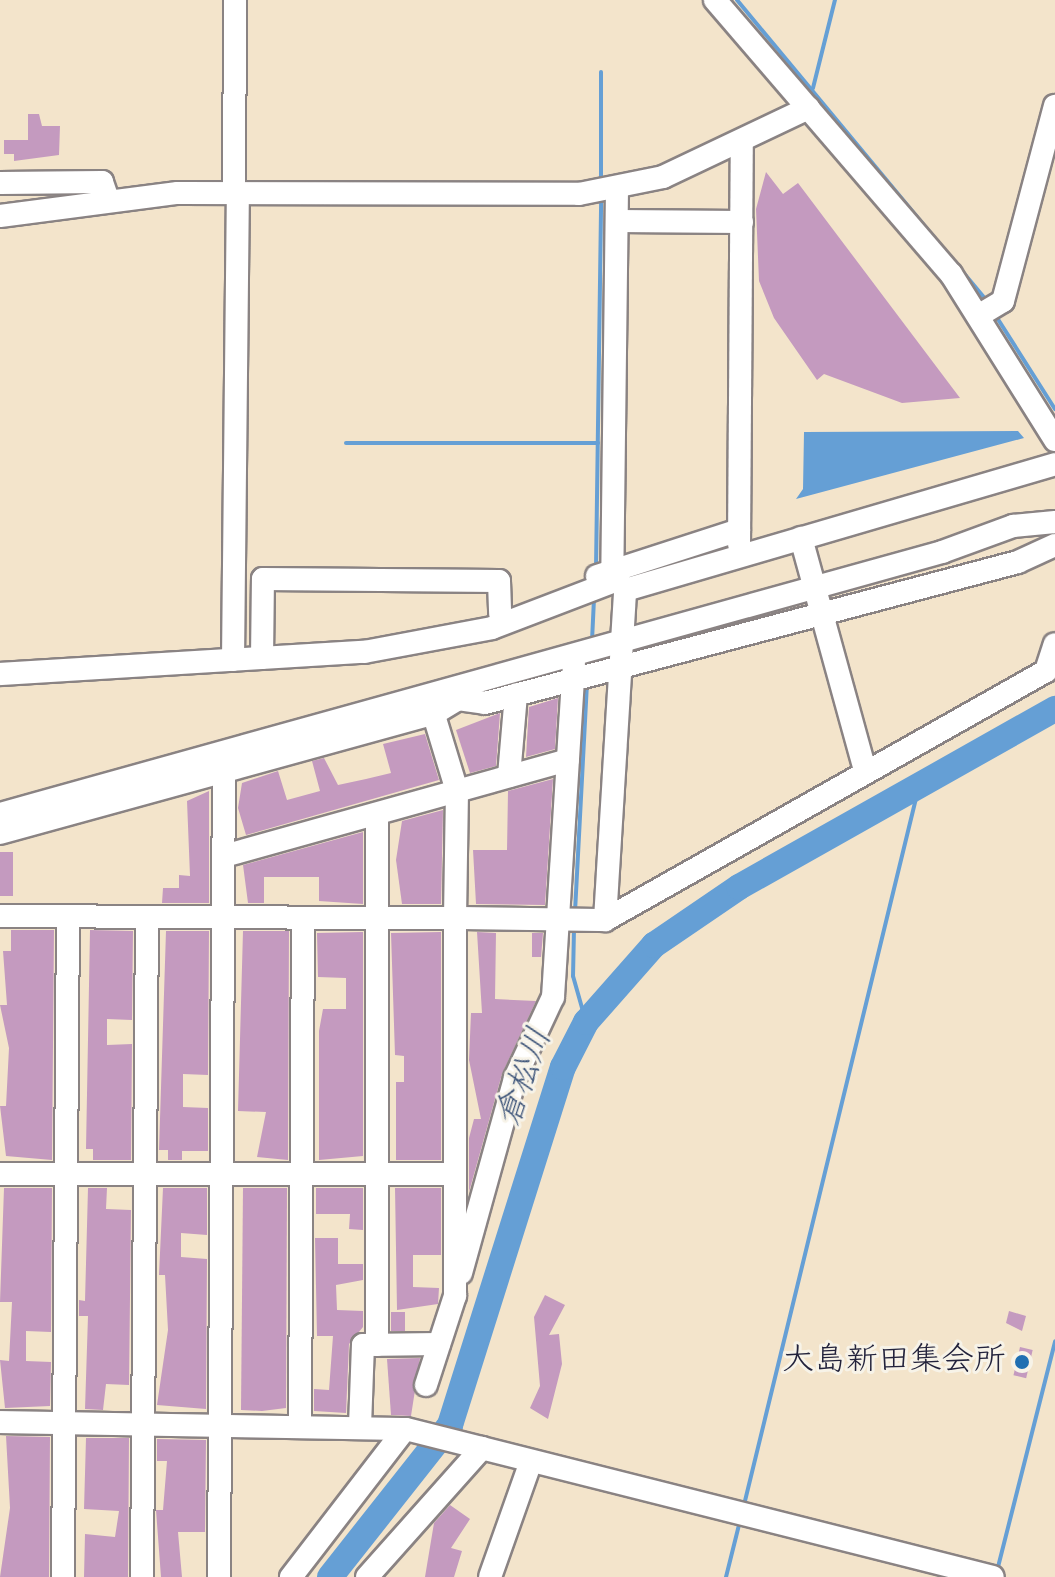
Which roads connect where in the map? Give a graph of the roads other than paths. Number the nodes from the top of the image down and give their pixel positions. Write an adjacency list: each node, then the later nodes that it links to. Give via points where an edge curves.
1 (235, 0): 8 (street)
2 (715, 0): 4 (street)
3 (1055, 106): 13 (street, via 1003,301)
4 (808, 108): 5 (street); 13 (street)
5 (742, 145): 7 (street); 12 (street)
6 (0, 183): 9 (street, via 102,182)
7 (617, 188): 8 (street); 11 (street)
8 (236, 193): 9 (street); 29 (street)
9 (108, 199): 10 (street)
10 (0, 216)
11 (617, 221): 12 (street); 21 (street)
12 (742, 222): 17 (street)
13 (978, 316): 14 (street)
14 (1055, 440)
15 (1055, 464): 18 (street)
16 (1055, 522): 22 (street, via 1013,526)
17 (739, 530): 20 (street); 21 (street)
18 (801, 538): 20 (street); 22 (street)
19 (1055, 545): 23 (street, via 1018,562)
20 (739, 553): 21 (street)
21 (618, 580): 24 (street); 25 (street); 27 (street, via 492,628 364,652)
22 (814, 587): 23 (street); 25 (street)
23 (821, 610): 30 (street); 39 (street)
24 (500, 614): 27 (street, via 365,641); 27 (street, via 499,581 263,579)
25 (623, 639): 28 (street); 30 (street)
26 (1055, 644): 39 (street, via 1046,671)
27 (262, 653): 29 (street)
28 (574, 655): 32 (street); 33 (street)
29 (233, 660): 31 (street)
30 (622, 664): 33 (street); 53 (street)
31 (0, 674)
32 (478, 677): 35 (street); 36 (street)
33 (574, 678): 34 (street); 37 (street)
34 (516, 694): 35 (street); 40 (street)
35 (485, 703): 36 (street, via 458,699)
36 (432, 704): 38 (street); 41 (street)
37 (568, 760): 40 (street); 54 (street)
38 (224, 762): 42 (street); 44 (street); 45 (street)
39 (865, 770): 53 (street)
40 (509, 776): 41 (street)
41 (457, 791): 43 (street); 52 (street)
42 (0, 814)
43 (377, 814): 45 (street); 51 (street)
44 (0, 833)
45 (224, 856): 49 (street)
46 (0, 916): 47 (street)
47 (68, 916): 48 (street); 56 (street)
48 (147, 917): 49 (street); 57 (street)
49 (225, 917): 50 (street); 58 (street)
50 (303, 918): 51 (street); 59 (street)
51 (378, 918): 52 (street); 60 (street)
52 (455, 918): 54 (street); 61 (street)
53 (605, 920): 54 (street)
54 (561, 921): 62 (street, via 553,997 515,1078)
55 (0, 1174): 56 (street)
56 (67, 1174): 57 (street); 67 (street)
57 (145, 1174): 58 (street); 68 (street)
58 (223, 1174): 59 (street); 69 (street)
59 (301, 1174): 60 (street); 70 (street)
60 (376, 1174): 61 (street); 64 (street)
61 (453, 1174): 62 (street)
62 (455, 1296): 63 (street)
63 (439, 1344): 64 (street); 65 (street)
64 (377, 1345): 71 (street, via 363,1345)
65 (426, 1385)
66 (0, 1422): 67 (street)
67 (64, 1423): 68 (street); 76 (street)
68 (143, 1423): 69 (street); 77 (street)
69 (221, 1424): 70 (street); 78 (street)
70 (300, 1425): 71 (street)
71 (360, 1426): 79 (street, via 405,1429)
72 (406, 1429): 73 (street)
73 (481, 1448): 74 (street); 80 (street)
74 (531, 1461): 75 (street); 81 (street)
75 (989, 1576)
76 (63, 1577)
77 (142, 1577)
78 (219, 1577)
79 (291, 1577)
80 (367, 1577)
81 (490, 1577)

